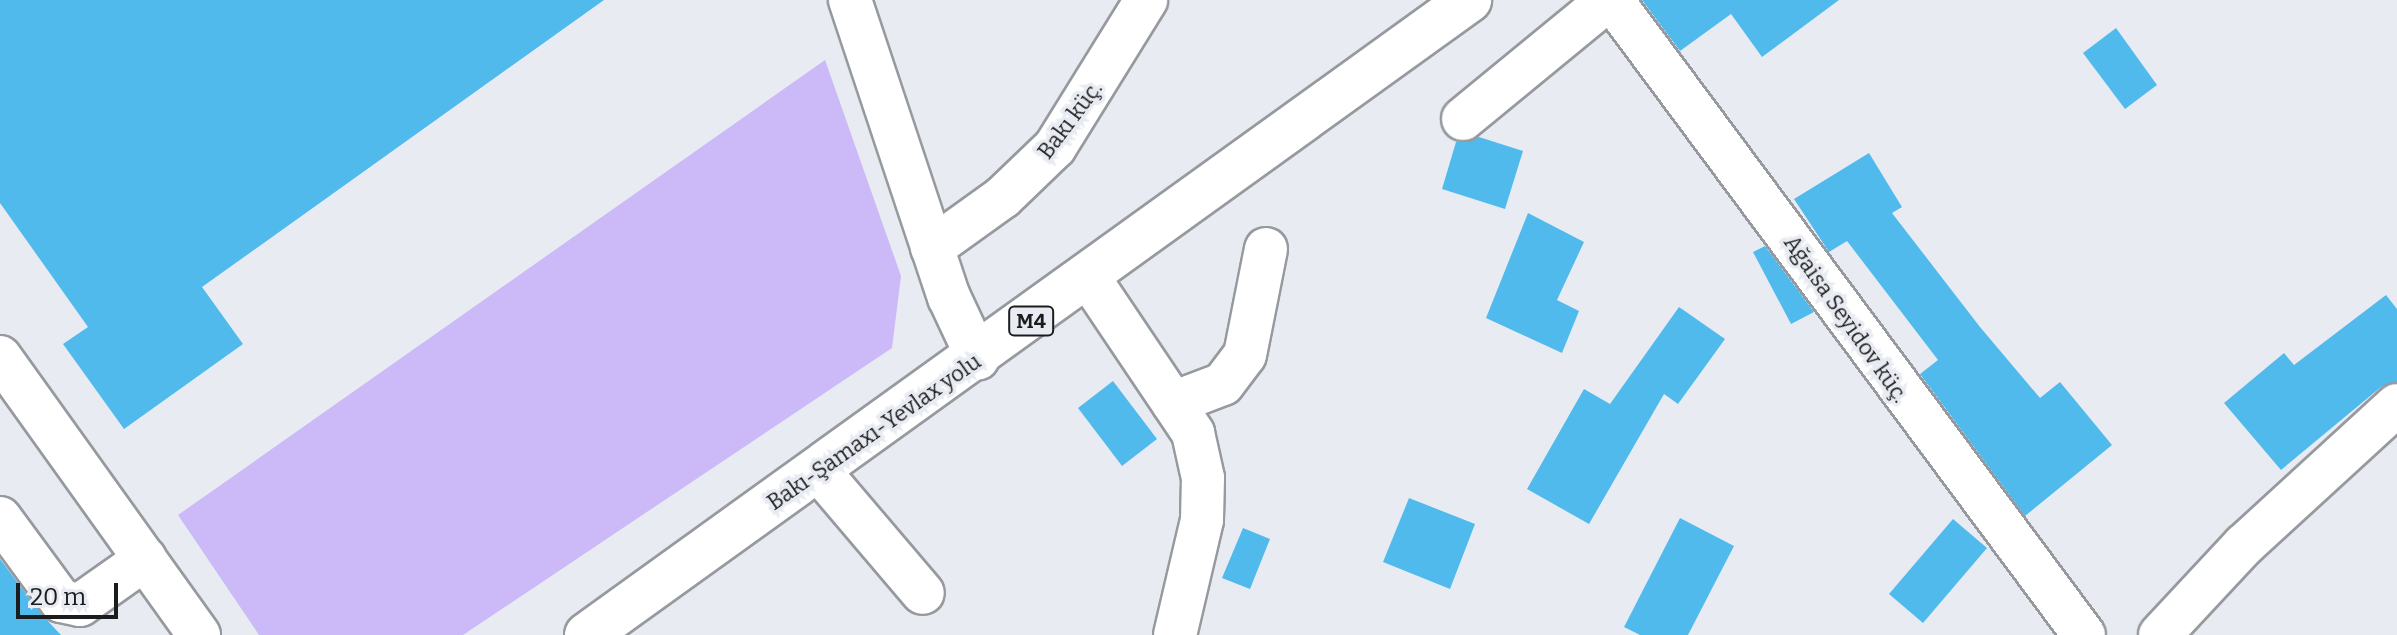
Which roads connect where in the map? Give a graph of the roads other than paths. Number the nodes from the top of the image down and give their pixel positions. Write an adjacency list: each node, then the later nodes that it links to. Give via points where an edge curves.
1 (850, 0): 6 (street)
2 (1146, 0): 6 (street, Bakı küç., via 1055,147 1003,197)
3 (1469, 0): 8 (highway, Bakı-Şamaxı-Yevlax yolu / M4)
4 (1610, 0): 5 (street); 20 (street, Ağaisa Seyidov küç.)
5 (1463, 119)
6 (932, 248): 10 (street)
7 (1266, 249): 11 (street, via 1245,355 1223,384)
8 (1089, 278): 10 (highway, Bakı-Şamaxı-Yevlax yolu / M4); 11 (street)
9 (0, 357): 15 (street)
10 (978, 359): 13 (highway, Bakı-Şamaxı-Yevlax yolu / M4)
11 (1173, 403): 19 (street, via 1193,433 1203,478 1202,520)
12 (2397, 405): 21 (street, via 2244,545)
13 (819, 471): 16 (street); 18 (highway, Bakı-Şamaxı-Yevlax yolu / M4)
14 (0, 518): 15 (street, via 61,601 80,605)
15 (145, 559): 17 (street)
16 (923, 593)
17 (199, 635)
18 (587, 635)
19 (1175, 635)
20 (2084, 635)
21 (2160, 635)

